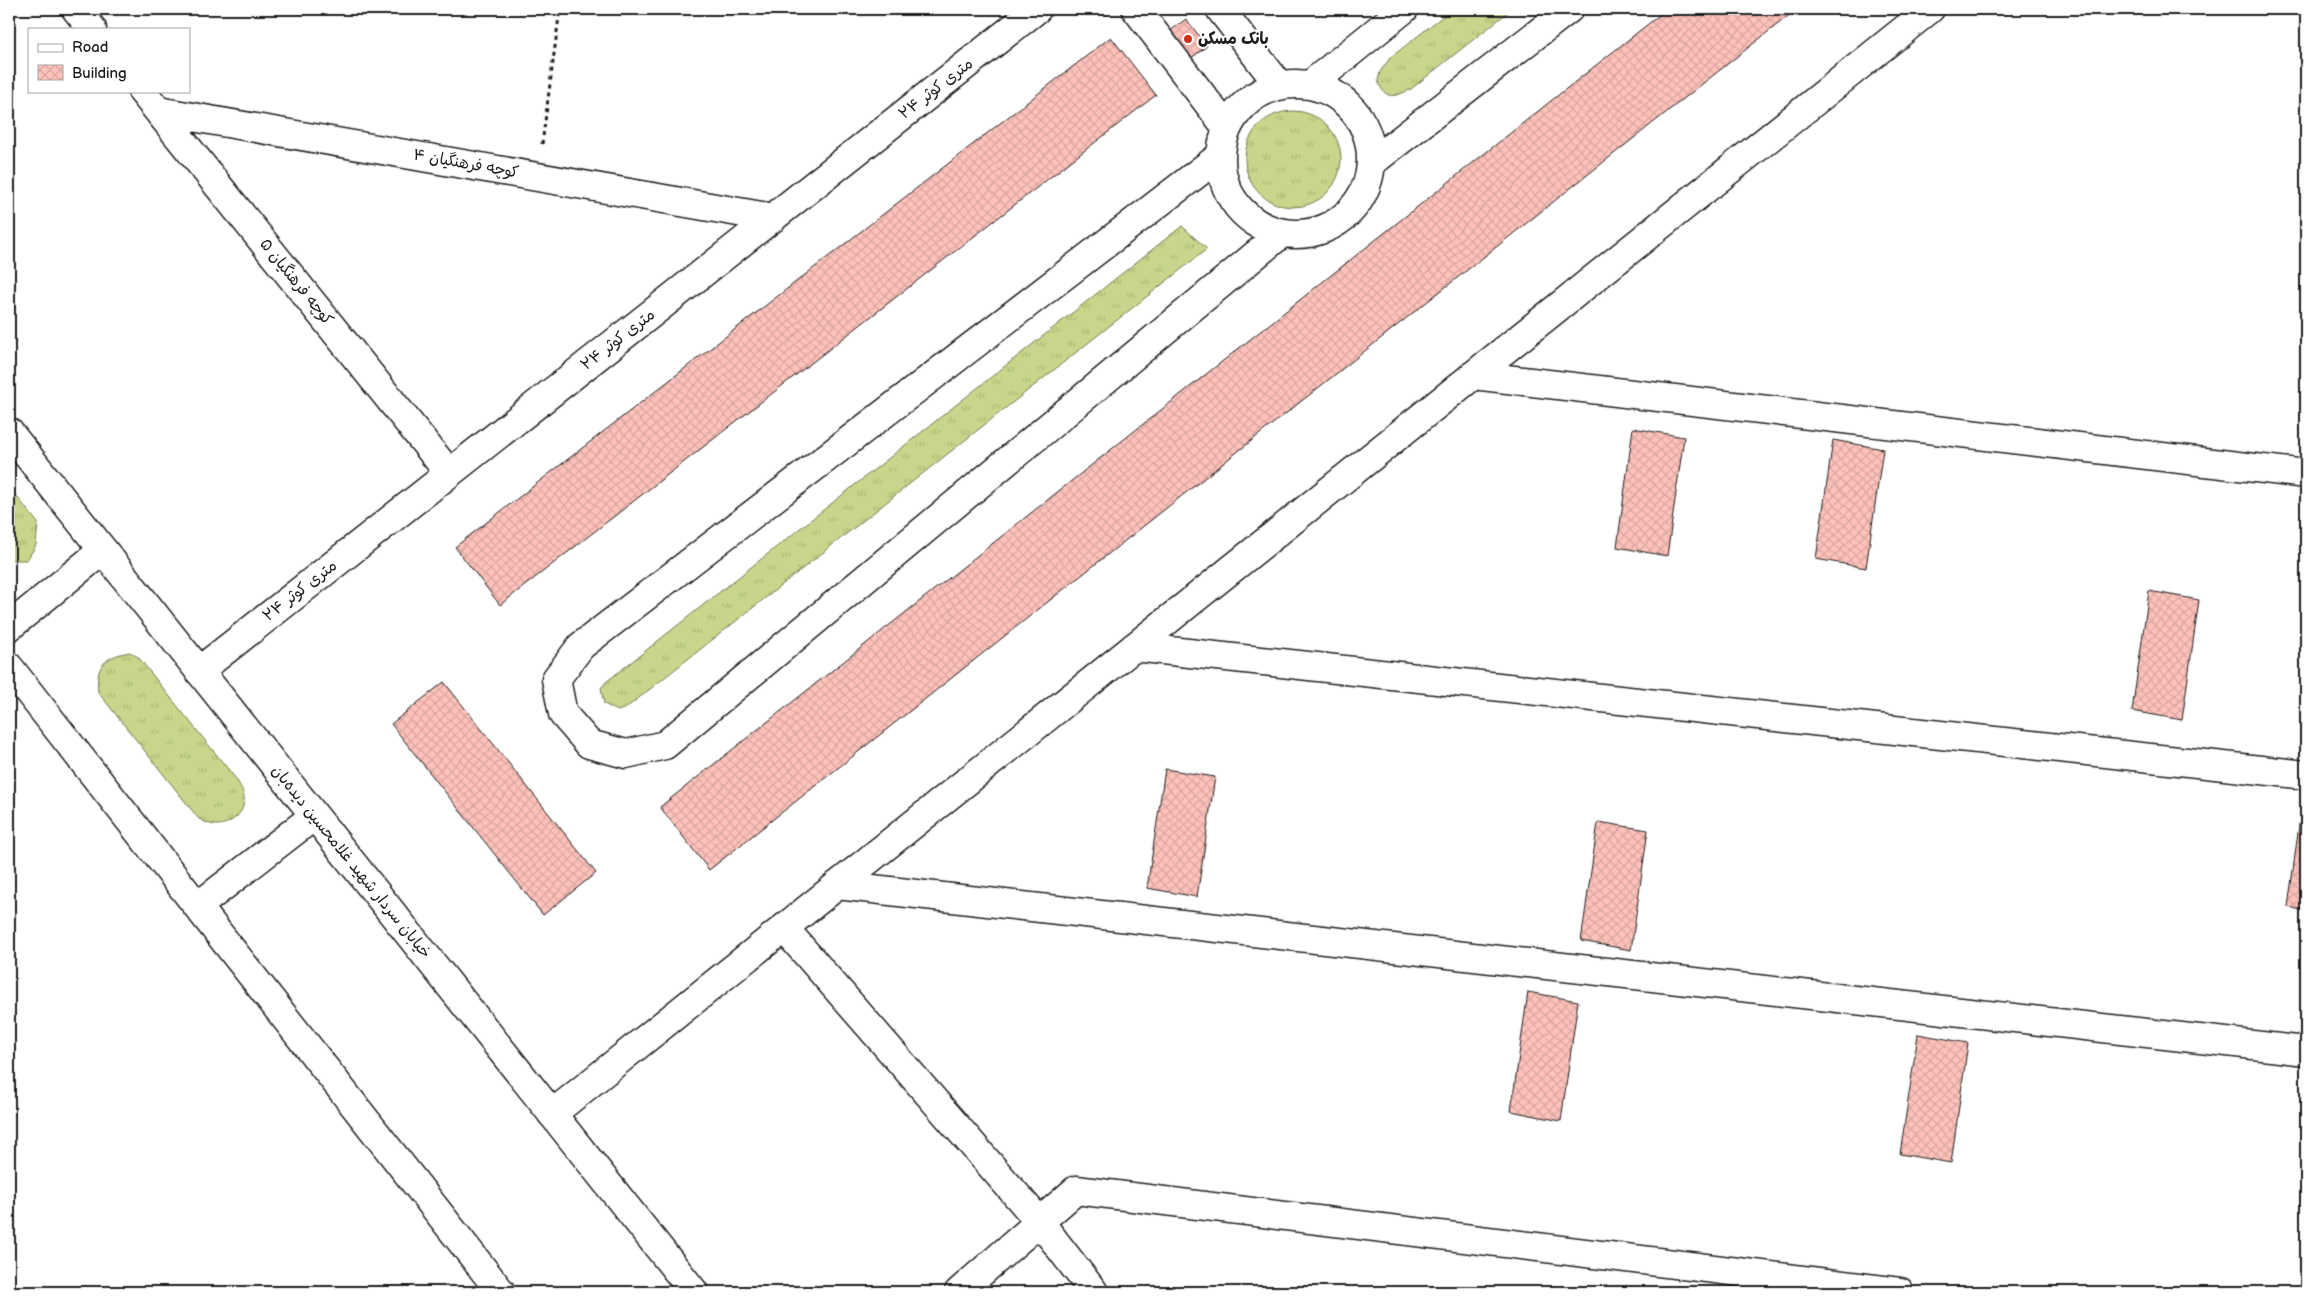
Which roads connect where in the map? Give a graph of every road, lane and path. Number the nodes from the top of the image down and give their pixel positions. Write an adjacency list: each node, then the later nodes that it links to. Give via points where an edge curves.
1 (76, 9): 9 (street)
2 (560, 9): 16 (path)
3 (1037, 9): 17 (street, ۲۴ متری کوثر)
4 (1136, 9): 13 (street)
5 (1220, 9): 11 (street)
6 (1404, 9): 10 (street)
7 (1569, 9): 15 (street)
8 (1930, 9): 19 (street)
9 (91, 28)
10 (1310, 85): 11 (street); 15 (street, via 1330,92 1348,105 1361,122 1369,142)
11 (1279, 86): 13 (street, via 1249,100)
12 (150, 101): 16 (street, کوچه فرهنگیان ۴); 21 (street, کوچه فرهنگیان ۵)
13 (1227, 128): 14 (street)
14 (1220, 156): 18 (street, via 1223,177 1235,203 1261,226); 18 (street, via 581,646 556,679 562,714 589,744 626,754 665,745)
15 (1371, 163): 18 (street, via 1361,197 1343,219 1324,229 1303,234)
16 (538, 177): 17 (street, کوچه فرهنگیان ۴)
17 (773, 218): 21 (street, ۲۴ متری کوثر)
18 (1282, 233)
19 (1472, 375): 22 (street); 25 (street)
20 (9, 432): 23 (street, خیابان سردار شهید غلامحسین دیده‌بان)
21 (449, 474): 27 (street, ۲۴ متری کوثر)
22 (2306, 474)
23 (103, 550): 24 (street); 27 (street, خیابان سردار شهید غلامحسین دیده‌بان)
24 (9, 627)
25 (1134, 647): 28 (street); 30 (street)
26 (9, 667): 31 (street)
27 (199, 671): 29 (street, خیابان سردار شهید غلامحسین دیده‌بان)
28 (2306, 775)
29 (314, 816): 31 (street); 34 (street, خیابان سردار شهید غلامحسین دیده‌بان)
30 (837, 885): 32 (street); 33 (street)
31 (198, 906): 36 (street)
32 (784, 928): 34 (street); 35 (street)
33 (2306, 1051)
34 (552, 1114): 37 (street, خیابان سردار شهید غلامحسین دیده‌بان)
35 (1039, 1221): 38 (street); 39 (street); 40 (street, via 1076,1190)
36 (501, 1292)
37 (694, 1292)
38 (959, 1292)
39 (1094, 1292)
40 (1900, 1292)

